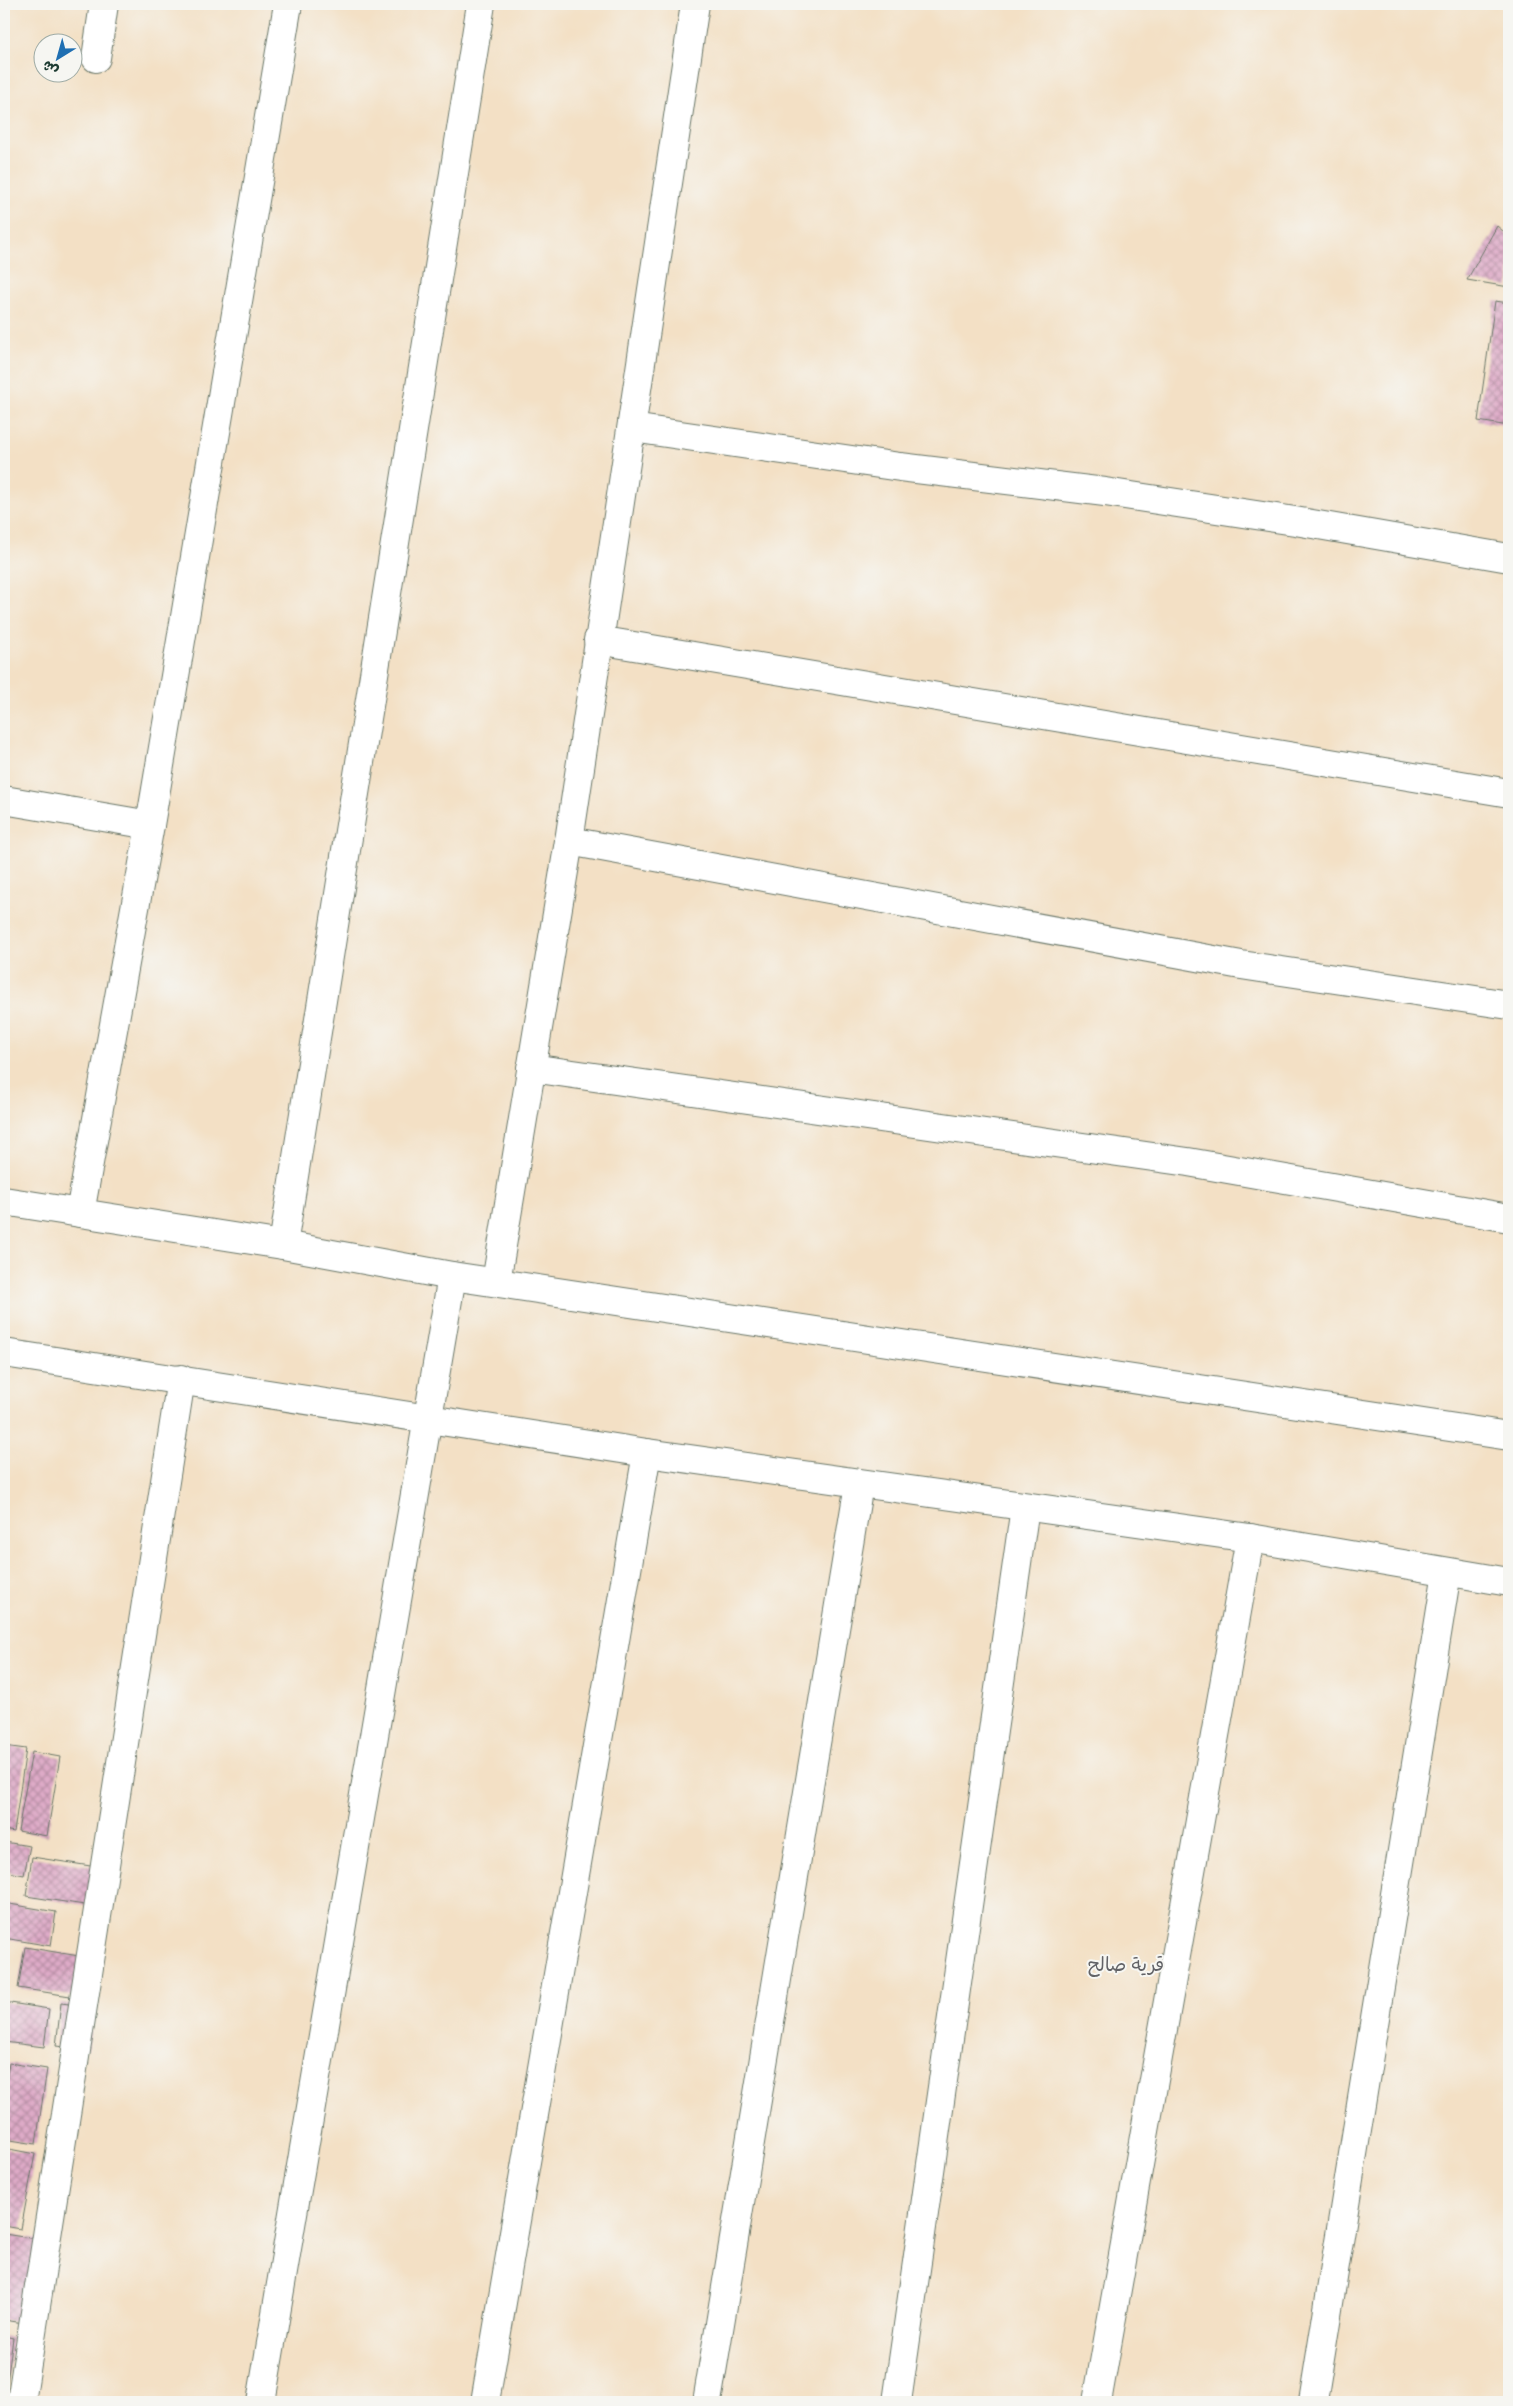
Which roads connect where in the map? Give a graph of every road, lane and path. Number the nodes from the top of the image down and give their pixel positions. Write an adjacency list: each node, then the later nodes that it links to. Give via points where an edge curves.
1 (104, 4): 5 (street)
2 (288, 4): 11 (street)
3 (481, 4): 18 (street)
4 (696, 4): 6 (street)
5 (96, 58)
6 (632, 428): 7 (street, via 1115,494); 8 (street)
7 (1509, 558)
8 (598, 640): 9 (street); 12 (street)
9 (1509, 794)
10 (4, 800): 11 (street)
11 (150, 825): 16 (street)
12 (569, 841): 13 (street, via 1241,965); 14 (street)
13 (1509, 1005)
14 (530, 1068): 17 (street, via 1188,1162); 20 (street)
15 (4, 1200): 16 (street)
16 (80, 1213): 18 (street)
17 (1509, 1218)
18 (283, 1245): 19 (street)
19 (452, 1276): 20 (street); 23 (street)
20 (496, 1282): 24 (street)
21 (4, 1353): 22 (street)
22 (181, 1379): 23 (street); 31 (street)
23 (426, 1419): 25 (street); 32 (street)
24 (1509, 1436)
25 (647, 1453): 26 (street); 33 (street)
26 (859, 1484): 27 (street); 34 (street)
27 (1025, 1507): 28 (street); 35 (street)
28 (1250, 1538): 29 (street); 36 (street)
29 (1447, 1572): 30 (street); 37 (street)
30 (1509, 1582)
31 (21, 2402)
32 (261, 2402)
33 (484, 2402)
34 (707, 2402)
35 (897, 2402)
36 (1097, 2402)
37 (1313, 2402)

